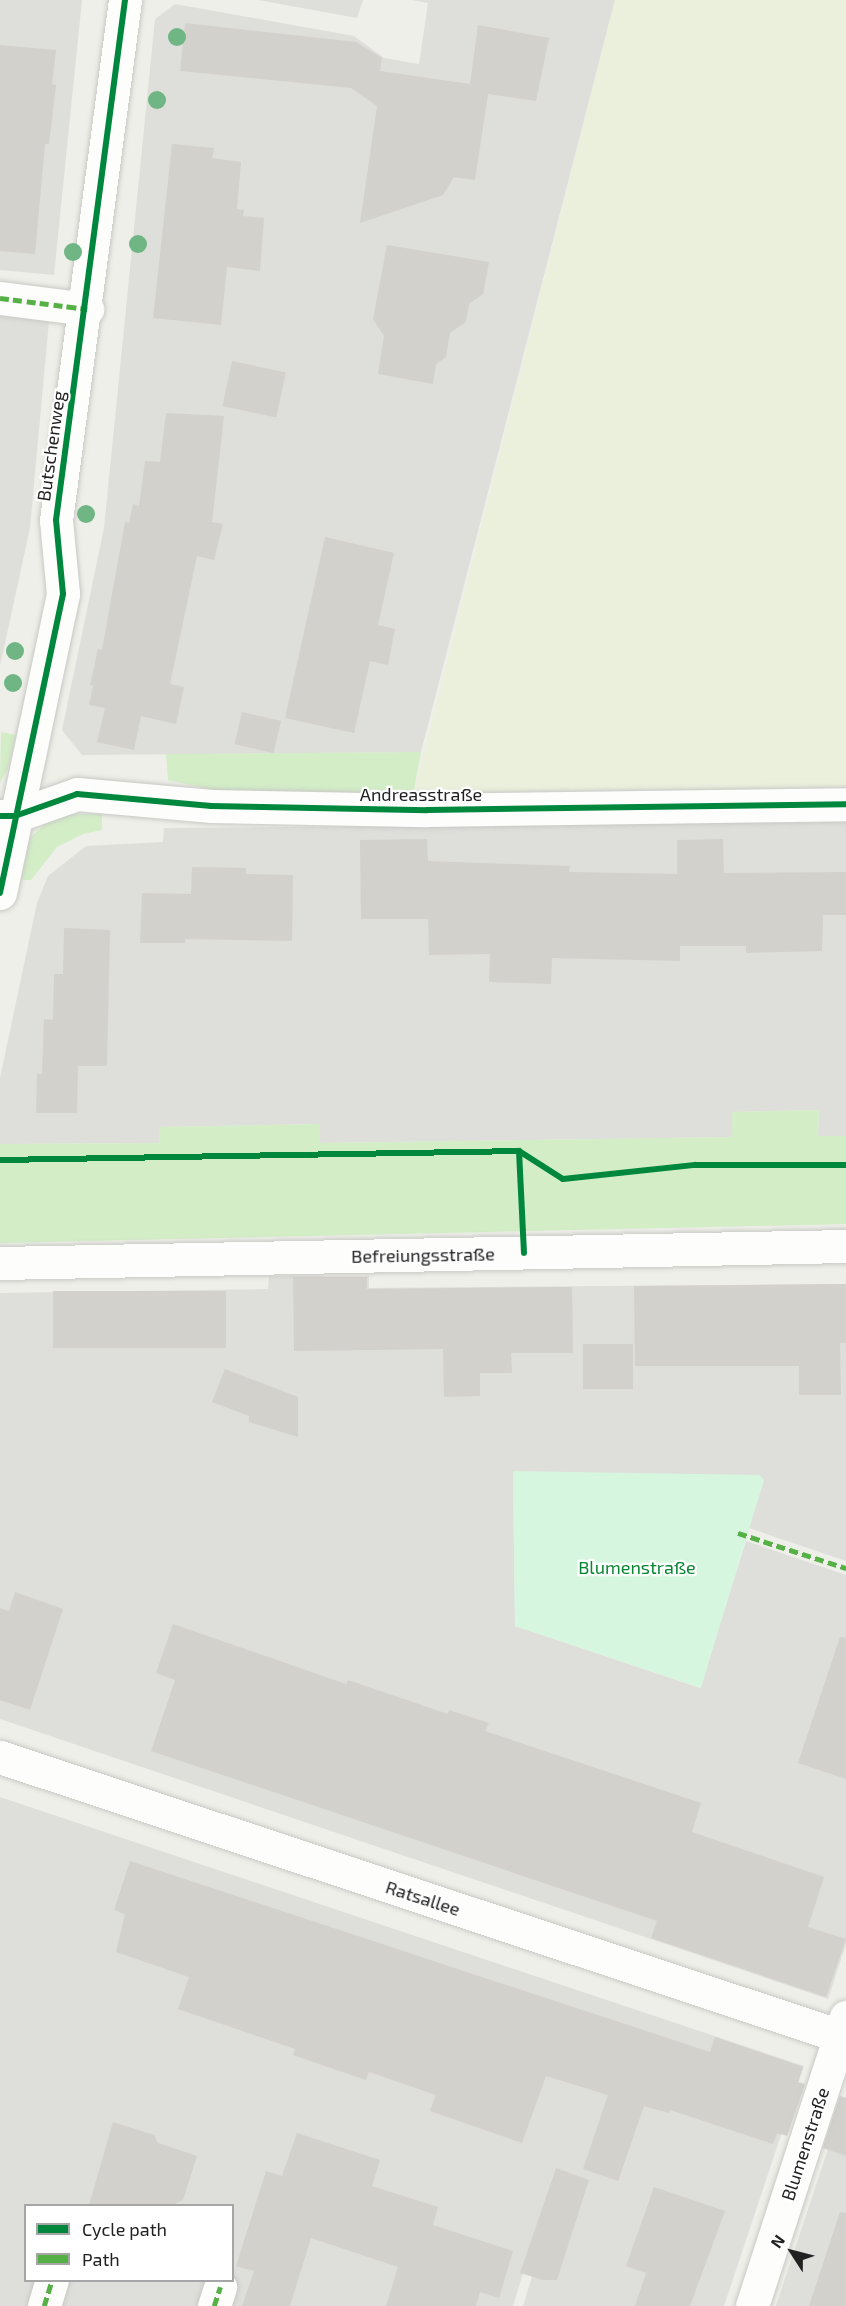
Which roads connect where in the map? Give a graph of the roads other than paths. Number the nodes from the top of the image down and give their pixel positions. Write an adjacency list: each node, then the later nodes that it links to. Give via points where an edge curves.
1 (125, 0): 3 (street, Butschenweg)
2 (0, 298): 3 (street)
3 (87, 309): 5 (street, Butschenweg, via 56,520 63,594)
4 (846, 804): 5 (street, Andreasstraße, via 415,810 212,806 77,794)
5 (7, 816): 6 (street, Butschenweg)
6 (0, 893)
7 (846, 1246): 8 (street, Befreiungsstraße)
8 (0, 1263)
9 (0, 1757): 10 (street, Ratsallee)
10 (844, 2030): 13 (street, Blumenstraße)
11 (51, 2282): 12 (street)
12 (44, 2306)
13 (752, 2306)

